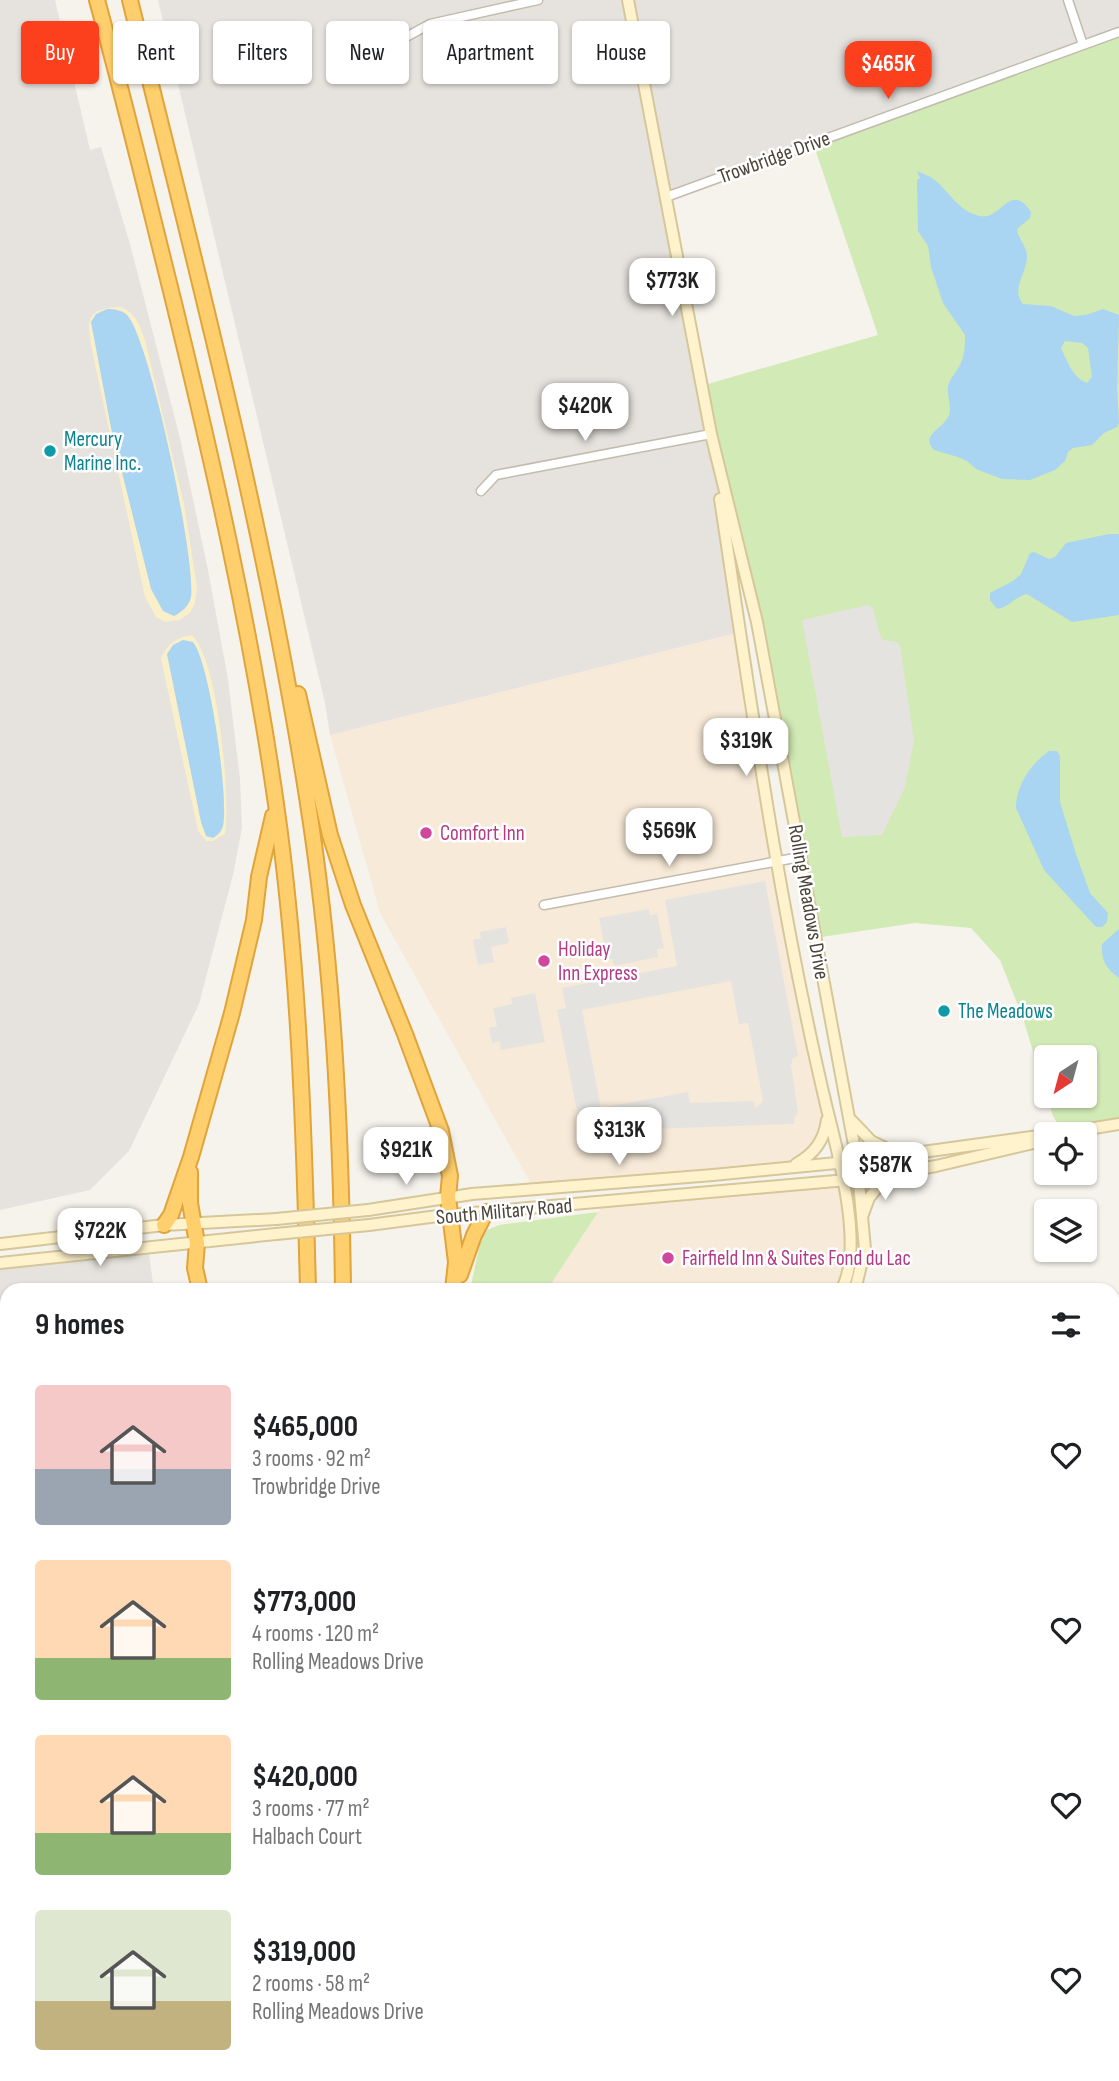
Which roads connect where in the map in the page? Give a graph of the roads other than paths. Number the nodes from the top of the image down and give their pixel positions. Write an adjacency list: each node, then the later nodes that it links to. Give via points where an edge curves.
1 (97, 0): 13 (highway, via 201,411 245,615)
2 (130, 0): 12 (highway)
3 (538, 0): 7 (street, via 430,24)
4 (628, 0): 9 (main road, Rolling Meadows Drive)
5 (1068, 0): 8 (street)
6 (1119, 32): 8 (street, Trowbridge Drive)
7 (409, 35)
8 (1083, 45): 9 (street, Trowbridge Drive)
9 (666, 197): 10 (main road, Rolling Meadows Drive)
10 (711, 434): 11 (street, via 496,475); 14 (main road, Rolling Meadows Drive, via 757,621); 15 (main road, Rolling Meadows Drive)
11 (481, 491)
12 (275, 612): 31 (highway, via 298,690 330,835 441,1131 450,1176); 42 (highway, via 307,800 336,1047)
13 (276, 805): 24 (highway, via 248,947); 41 (highway, via 300,1049)
14 (800, 857): 15 (street); 18 (main road, Rolling Meadows Drive)
15 (775, 863): 16 (street); 17 (main road, Rolling Meadows Drive)
16 (544, 905)
17 (828, 1114): 25 (main road, Rolling Meadows Drive); 27 (main road, via 819,1145)
18 (848, 1116): 23 (main road, via 870,1141); 26 (main road, Rolling Meadows Drive)
19 (1119, 1124): 20 (main road)
20 (1097, 1128)
21 (1034, 1137): 23 (main road, South Military Road)
22 (1034, 1144): 28 (main road, South Military Road)
23 (900, 1154): 26 (main road, South Military Road)
24 (191, 1157): 35 (highway); 36 (highway)
25 (841, 1161): 26 (main road, South Military Road); 27 (main road, South Military Road); 30 (main road, Rolling Meadows Drive)
26 (857, 1161): 29 (main road, Rolling Meadows Drive)
27 (793, 1166): 31 (main road, South Military Road)
28 (888, 1174): 29 (main road, South Military Road); 34 (main road, via 869,1198)
29 (858, 1179): 30 (main road, South Military Road); 34 (main road, Rolling Meadows Drive)
30 (843, 1180): 32 (main road, South Military Road); 45 (main road, Rolling Meadows Drive, via 851,1246)
31 (448, 1197): 33 (highway); 35 (main road, South Military Road, bridge, via 368,1210)
32 (486, 1212): 33 (main road, South Military Road); 44 (highway)
33 (450, 1215): 37 (main road, South Military Road, bridge); 43 (highway)
34 (862, 1217): 46 (main road, Rolling Meadows Drive, via 865,1249)
35 (194, 1224): 36 (main road, South Military Road); 37 (highway)
36 (164, 1225): 38 (main road, South Military Road)
37 (197, 1243): 39 (main road, South Military Road); 40 (highway)
38 (0, 1244)
39 (0, 1263)
40 (198, 1283)
41 (308, 1283)
42 (343, 1283)
43 (454, 1283)
44 (457, 1283)
45 (844, 1283)
46 (857, 1283)

